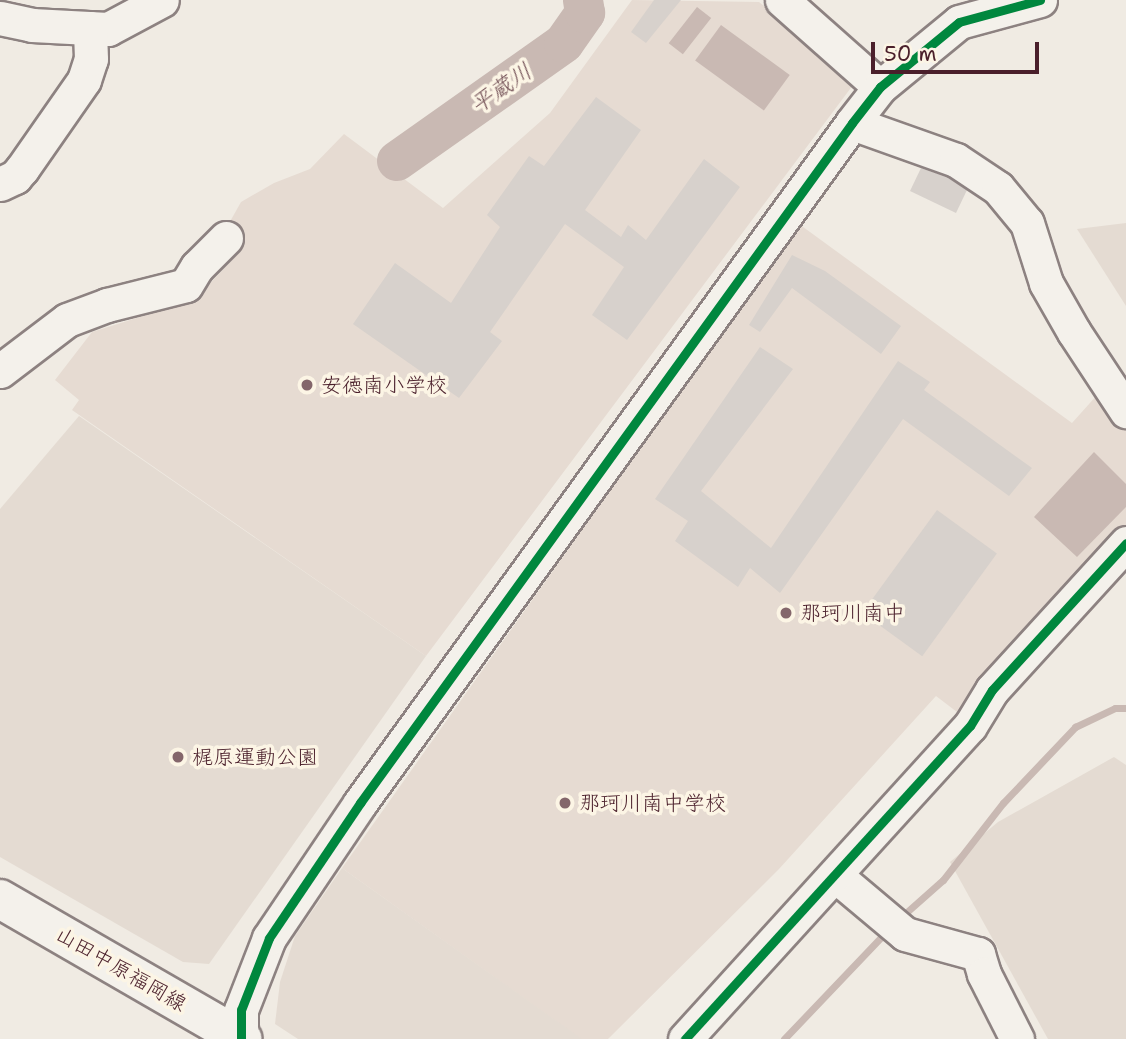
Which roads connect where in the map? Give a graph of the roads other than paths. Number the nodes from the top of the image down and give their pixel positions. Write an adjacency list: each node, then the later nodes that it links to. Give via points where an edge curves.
1 (162, 0): 5 (street, via 108,29)
2 (782, 0): 6 (street)
3 (1040, 0): 6 (street, via 959,22)
4 (0, 18): 5 (street)
5 (90, 28): 8 (street, via 91,60 83,80 22,169)
6 (880, 87): 7 (street)
7 (852, 123): 11 (street, via 956,160 998,188 1027,223 1046,284); 15 (street, via 360,803 269,937 241,1010)
8 (0, 184)
9 (226, 238): 10 (street, via 186,285 67,320)
10 (0, 370)
11 (1126, 411)
12 (1126, 543): 13 (street, via 1039,634 992,690 971,726)
13 (836, 876): 16 (street); 17 (street, via 905,934 978,954)
14 (0, 899): 15 (main road, 山田中原福岡線)
15 (241, 1039)
16 (685, 1039)
17 (1017, 1039)

